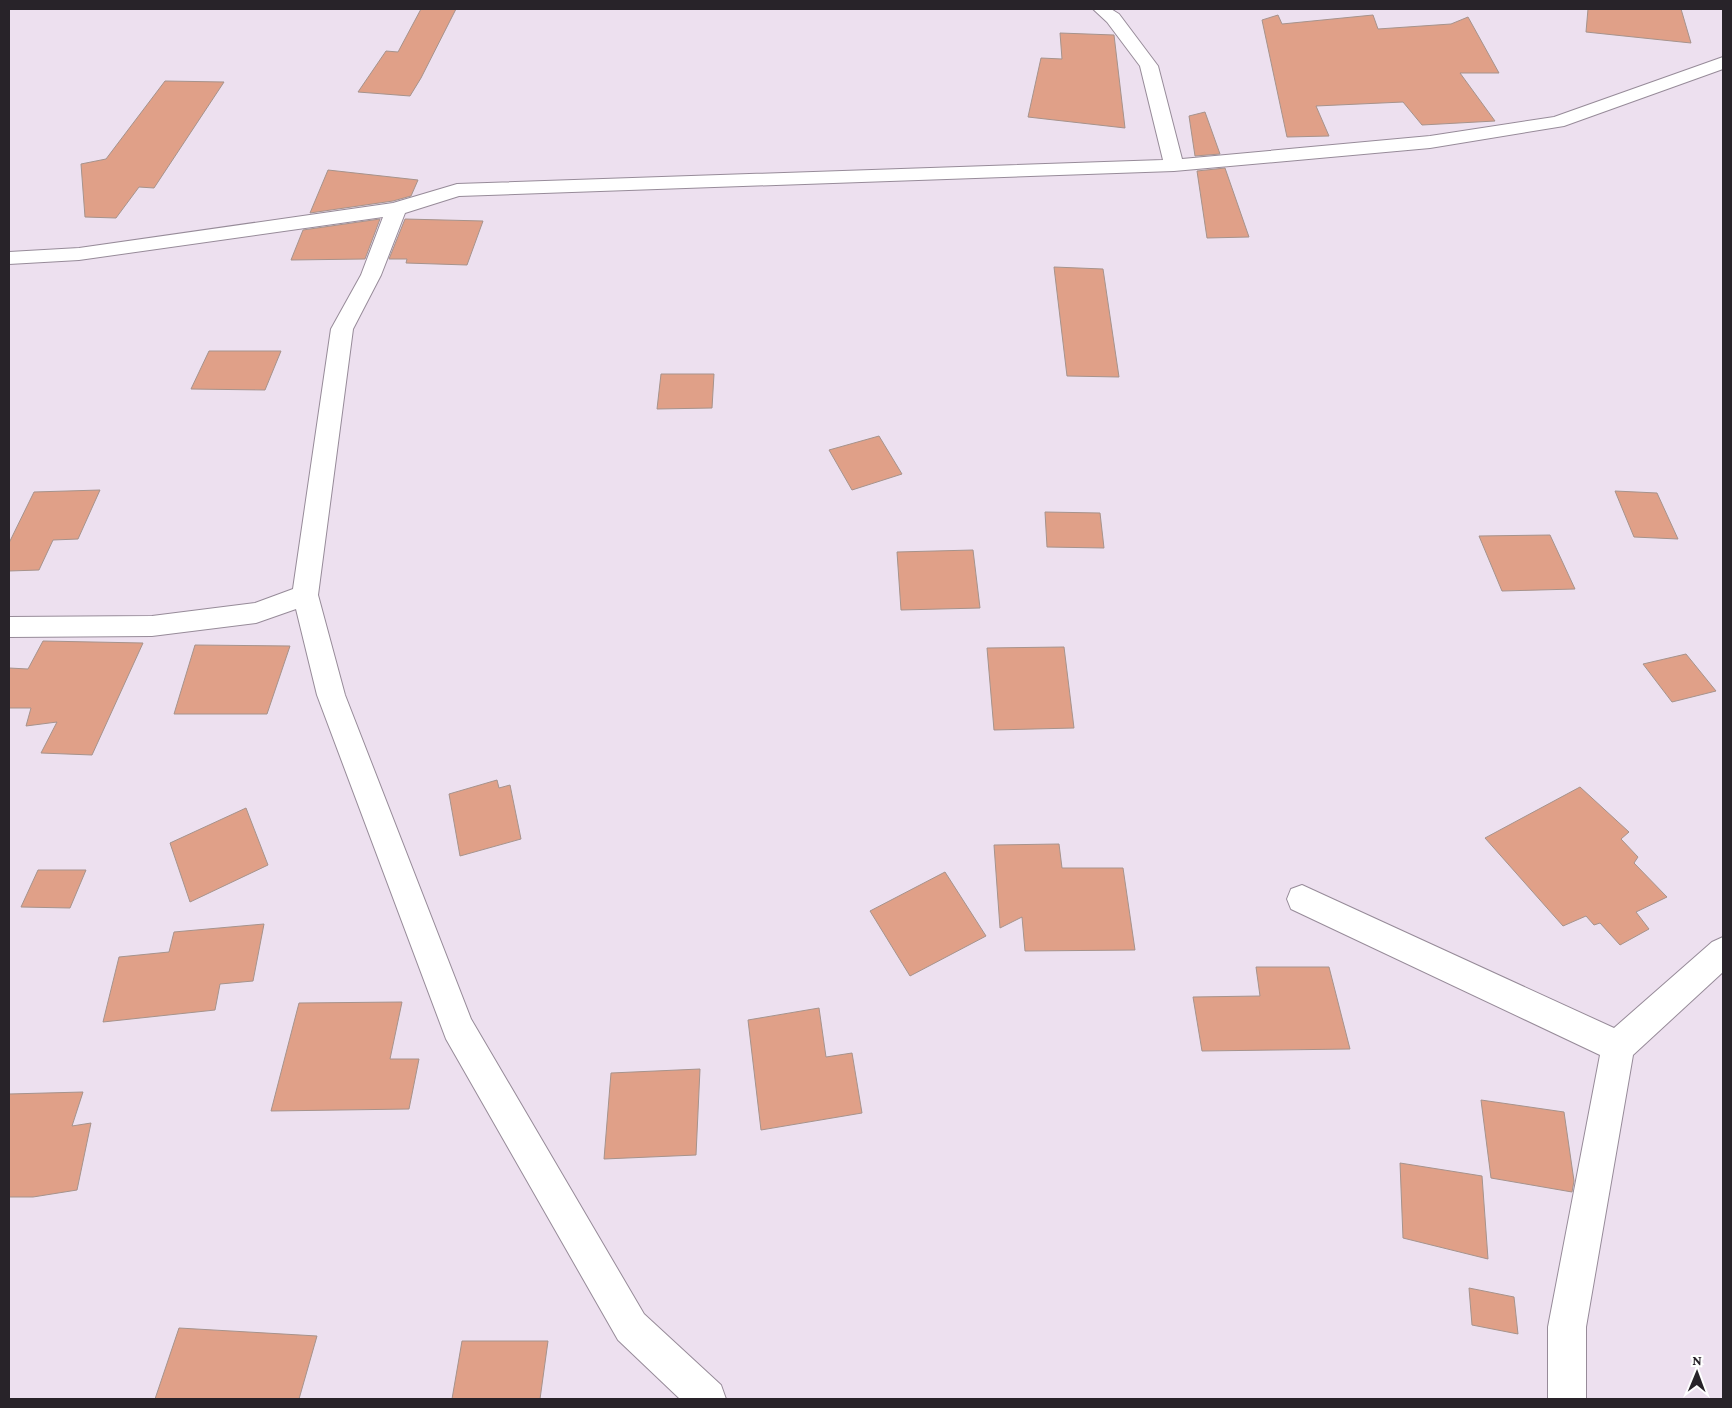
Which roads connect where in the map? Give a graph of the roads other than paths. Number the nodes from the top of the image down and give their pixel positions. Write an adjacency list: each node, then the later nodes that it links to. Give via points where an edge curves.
1 (1101, 9): 3 (street, via 1113,18 1149,66)
2 (1723, 62): 3 (street, via 1557,122 1430,142)
3 (1174, 165): 4 (street, via 457,190)
4 (396, 209): 5 (street, via 79,254); 6 (street, via 371,275 342,329)
5 (9, 258)
6 (305, 595): 7 (street, via 256,613 152,626); 11 (street, via 331,695 458,1028 631,1327)
7 (9, 627)
8 (1302, 899): 10 (street)
9 (1723, 952): 10 (street)
10 (1618, 1047): 12 (street, via 1567,1327)
11 (707, 1399)
12 (1568, 1399)

